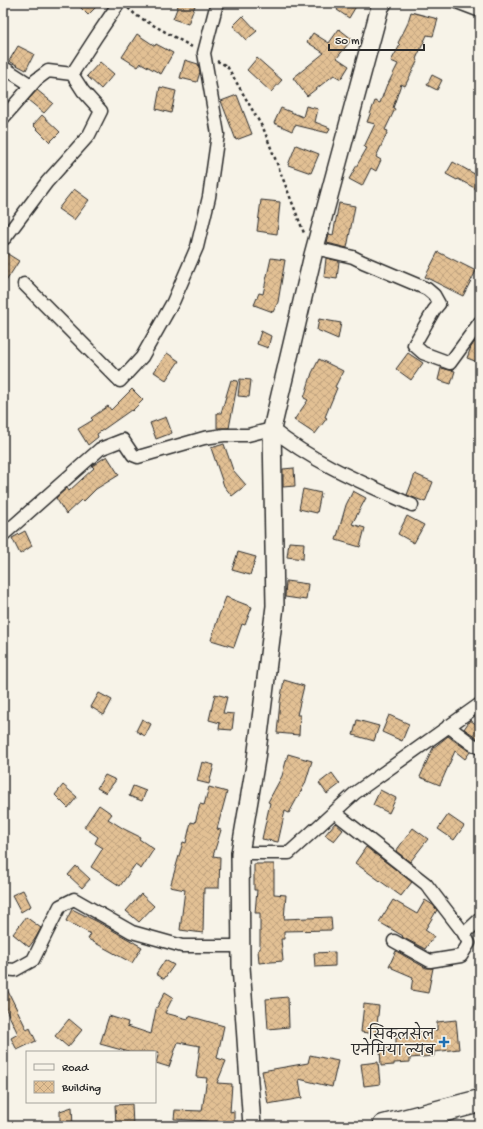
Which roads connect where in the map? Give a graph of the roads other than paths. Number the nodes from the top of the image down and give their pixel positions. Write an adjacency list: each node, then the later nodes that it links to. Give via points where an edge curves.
1 (119, 3): 7 (street)
2 (217, 3): 12 (street, via 204,53 218,134 209,197 197,247 173,302 142,358 120,381)
3 (383, 3): 11 (street)
4 (459, 3): 5 (street)
5 (480, 11)
6 (3, 67): 8 (street)
7 (72, 74): 8 (street, via 48,71); 10 (street, via 101,112 89,135 47,182)
8 (31, 86): 9 (street)
9 (3, 118)
10 (5, 238)
11 (314, 251): 13 (street, via 353,257 427,289 434,295 439,304 414,345 423,353 450,363); 14 (street)
12 (24, 284)
13 (480, 322)
14 (272, 430): 15 (street, via 324,465); 16 (street, via 248,435 204,438 138,457 123,440 100,449); 21 (street, via 275,606 256,759)
15 (412, 505)
16 (3, 535)
17 (480, 704): 18 (street)
18 (448, 726): 19 (street); 20 (street, via 355,793)
19 (480, 748)
20 (334, 812): 21 (street, via 289,853); 23 (street, via 426,884)
21 (240, 853): 25 (street)
22 (480, 918): 23 (street)
23 (464, 934): 24 (street, via 469,943 461,956 430,961)
24 (394, 941)
25 (241, 946): 26 (street, via 182,946 132,932 74,899 60,906 33,960 15,970); 28 (street)
26 (3, 969)
27 (480, 1101): 29 (highway)
28 (252, 1126)
29 (384, 1126)

